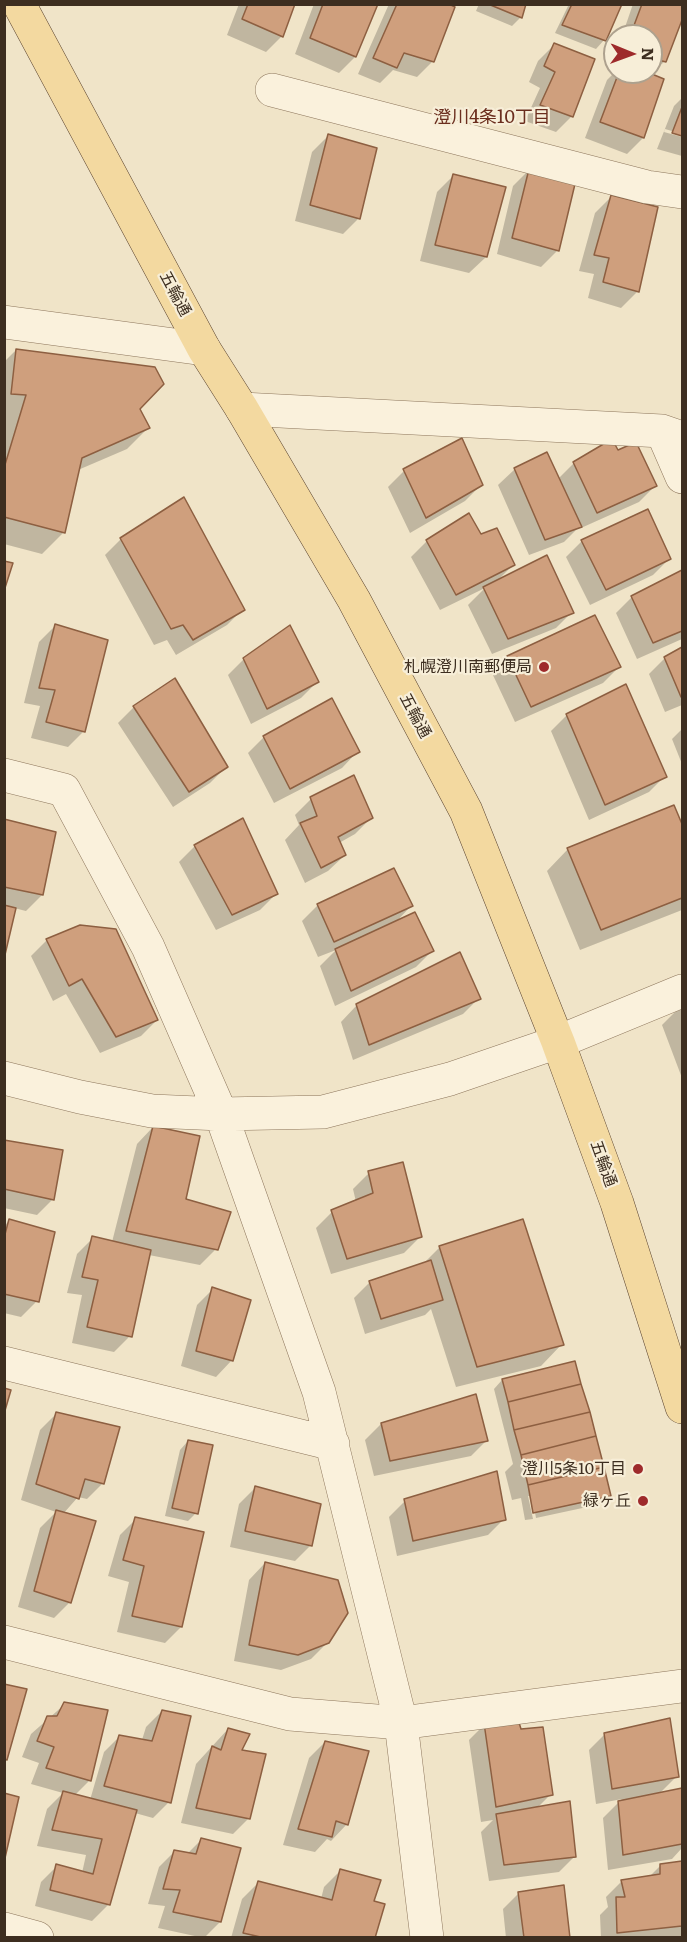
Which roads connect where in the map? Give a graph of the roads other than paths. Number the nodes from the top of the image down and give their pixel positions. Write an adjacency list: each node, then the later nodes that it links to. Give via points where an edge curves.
1 (20, 4): 5 (main road, 五輪通)
2 (272, 90): 3 (street, via 647,187)
3 (682, 192)
4 (4, 322): 5 (street)
5 (204, 349): 6 (main road, 五輪通)
6 (242, 409): 7 (street); 11 (main road, 五輪通, via 354,600 466,811)
7 (672, 435): 8 (street)
8 (682, 477)
9 (4, 775): 13 (street, via 64,790 148,947)
10 (682, 991): 11 (street)
11 (558, 1042): 13 (street, via 450,1079 323,1112); 15 (main road, 五輪通, via 617,1203)
12 (4, 1078): 13 (street, via 152,1111)
13 (221, 1114): 16 (street, via 319,1392)
14 (4, 1363): 16 (street)
15 (682, 1407)
16 (333, 1444): 19 (street)
17 (4, 1642): 19 (street, via 290,1714)
18 (682, 1686): 19 (street)
19 (401, 1723): 22 (street)
20 (4, 1929): 21 (street)
21 (36, 1938)
22 (427, 1938)

